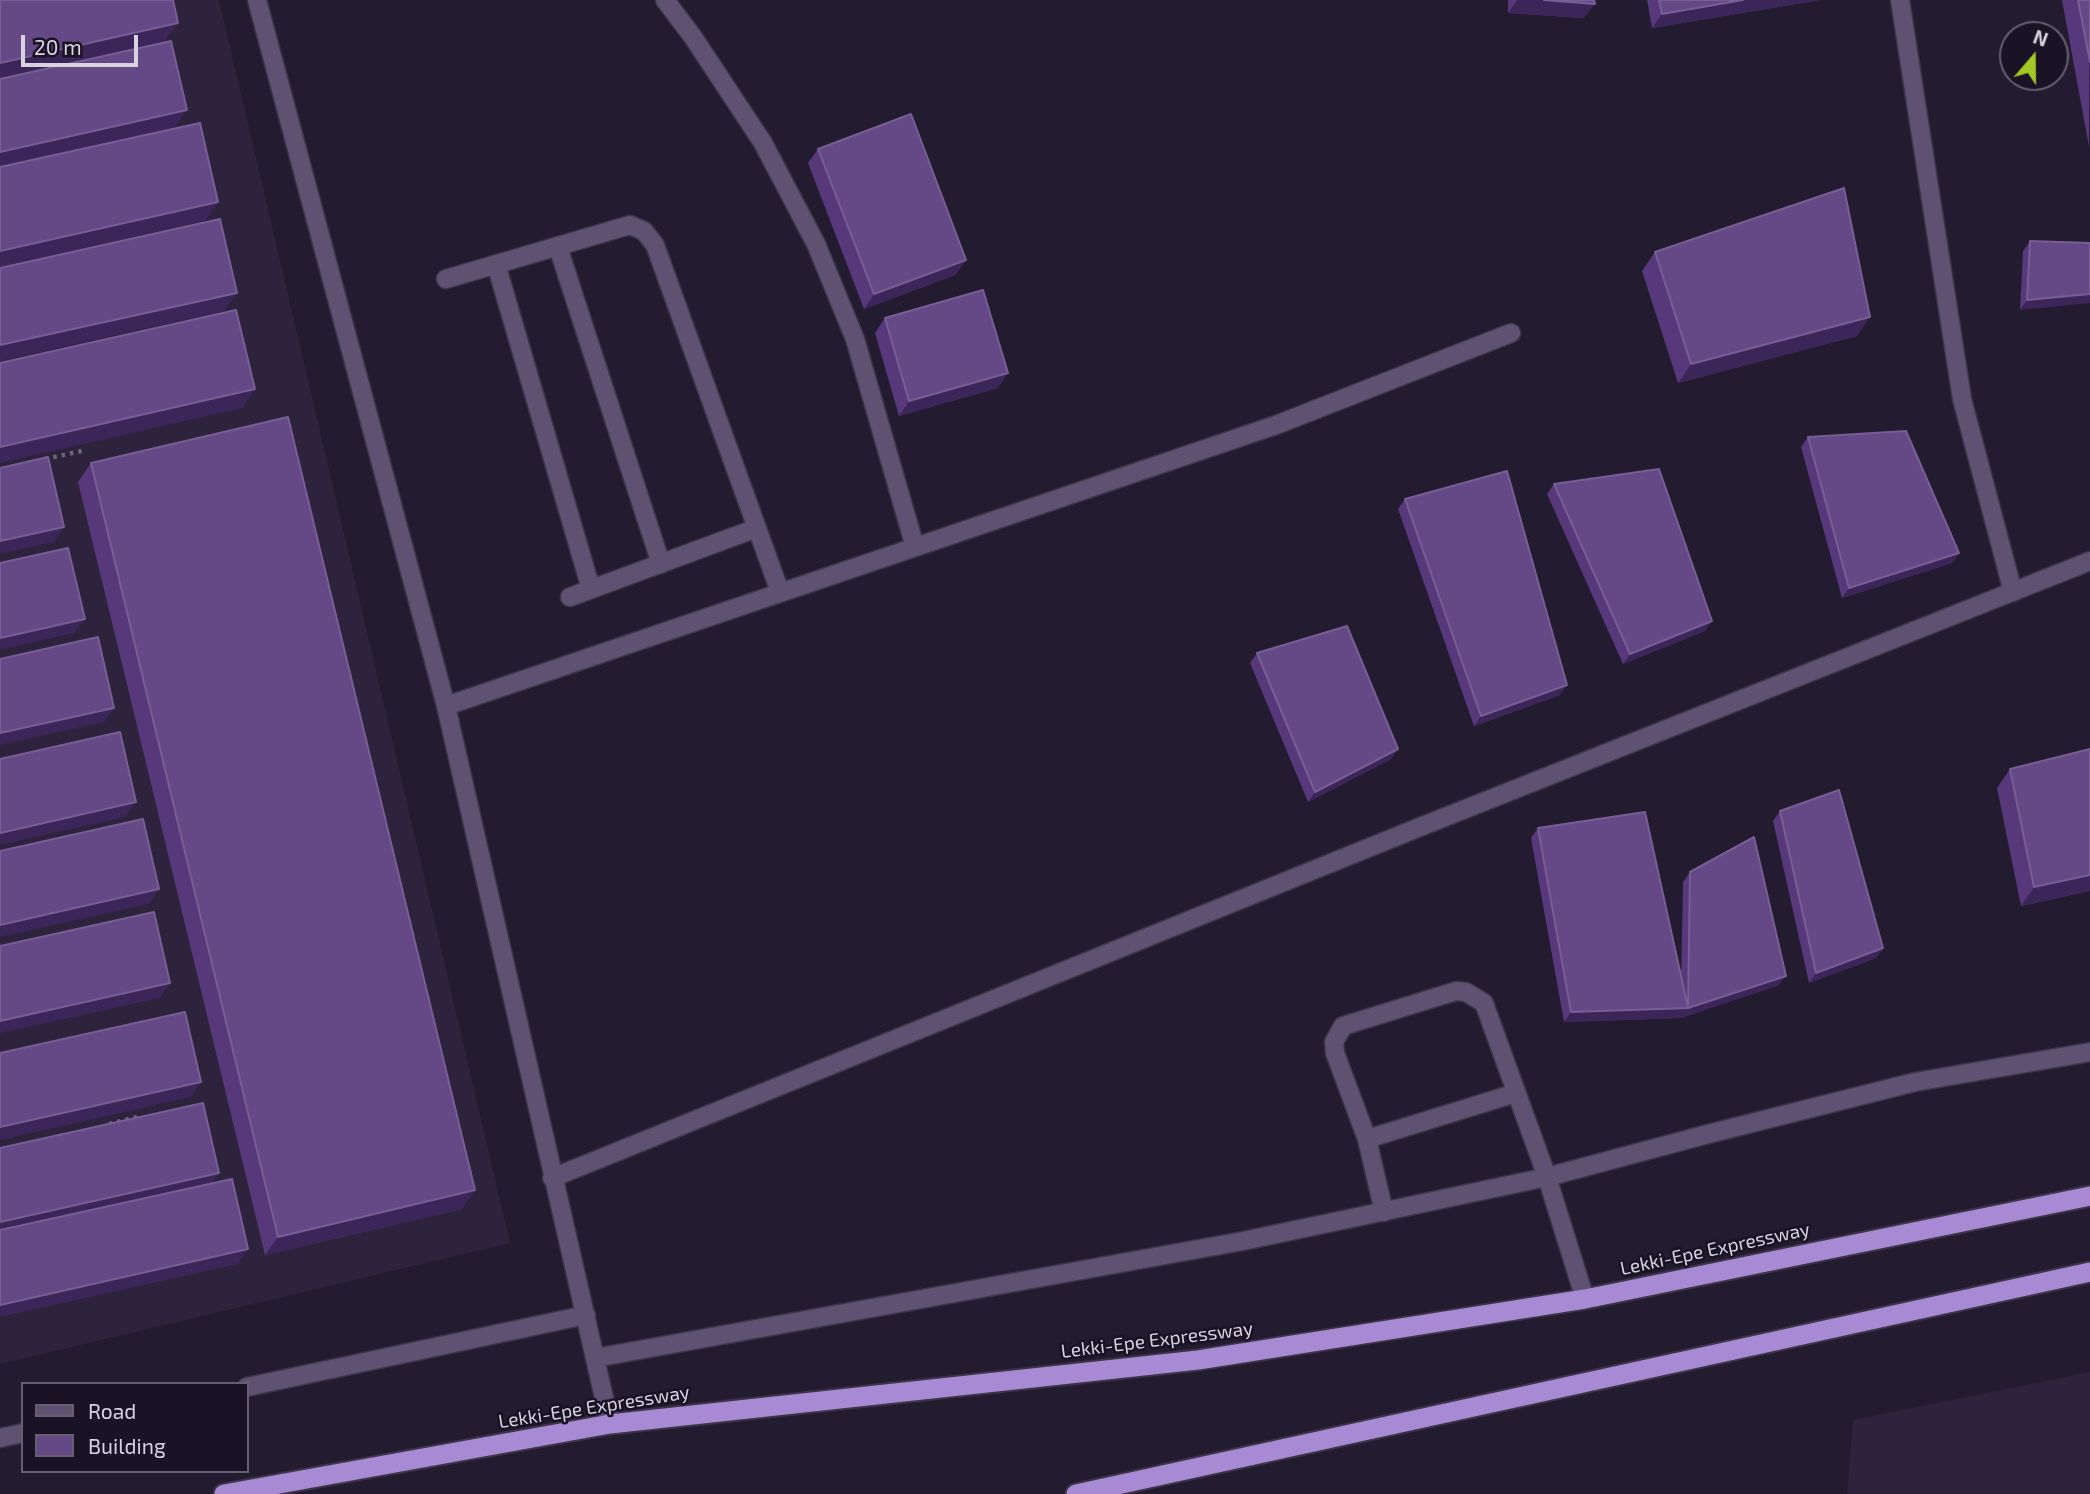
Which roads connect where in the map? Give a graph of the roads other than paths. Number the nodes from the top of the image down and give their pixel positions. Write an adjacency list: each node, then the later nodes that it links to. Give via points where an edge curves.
1 (257, 0): 16 (street)
2 (665, 0): 9 (street, via 764,144 816,244 855,339)
3 (1900, 0): 14 (street, via 1962,399)
4 (558, 247): 5 (street); 8 (street, via 630,225 644,231 655,245); 11 (street)
5 (496, 264): 6 (street); 12 (street)
6 (446, 279)
7 (1511, 333): 9 (street, via 1276,425)
8 (757, 528): 11 (street); 13 (street)
9 (915, 547): 13 (street)
10 (2090, 561): 14 (street)
11 (661, 564): 12 (street)
12 (591, 589): 15 (street)
13 (780, 592): 16 (street)
14 (2012, 592): 21 (street)
15 (570, 597)
16 (446, 705): 21 (street)
17 (2090, 1052): 20 (street, via 1915,1082)
18 (1516, 1093): 19 (street); 19 (street, via 1484,1003 1456,991 1343,1026 1337,1035 1335,1053); 20 (street)
19 (1367, 1139): 23 (street)
20 (1546, 1177): 23 (street); 25 (street)
21 (552, 1178): 26 (street)
22 (2090, 1196): 25 (highway, Lekki-Epe Expressway)
23 (1384, 1212): 27 (street)
24 (2090, 1272): 33 (highway)
25 (1585, 1299): 29 (highway, Lekki-Epe Expressway, via 1198,1360)
26 (586, 1315): 27 (street); 28 (street)
27 (595, 1358): 29 (street)
28 (248, 1387)
29 (610, 1424): 32 (highway, Lekki-Epe Expressway)
30 (21, 1433): 31 (street)
31 (0, 1438)
32 (224, 1494)
33 (1076, 1494)

